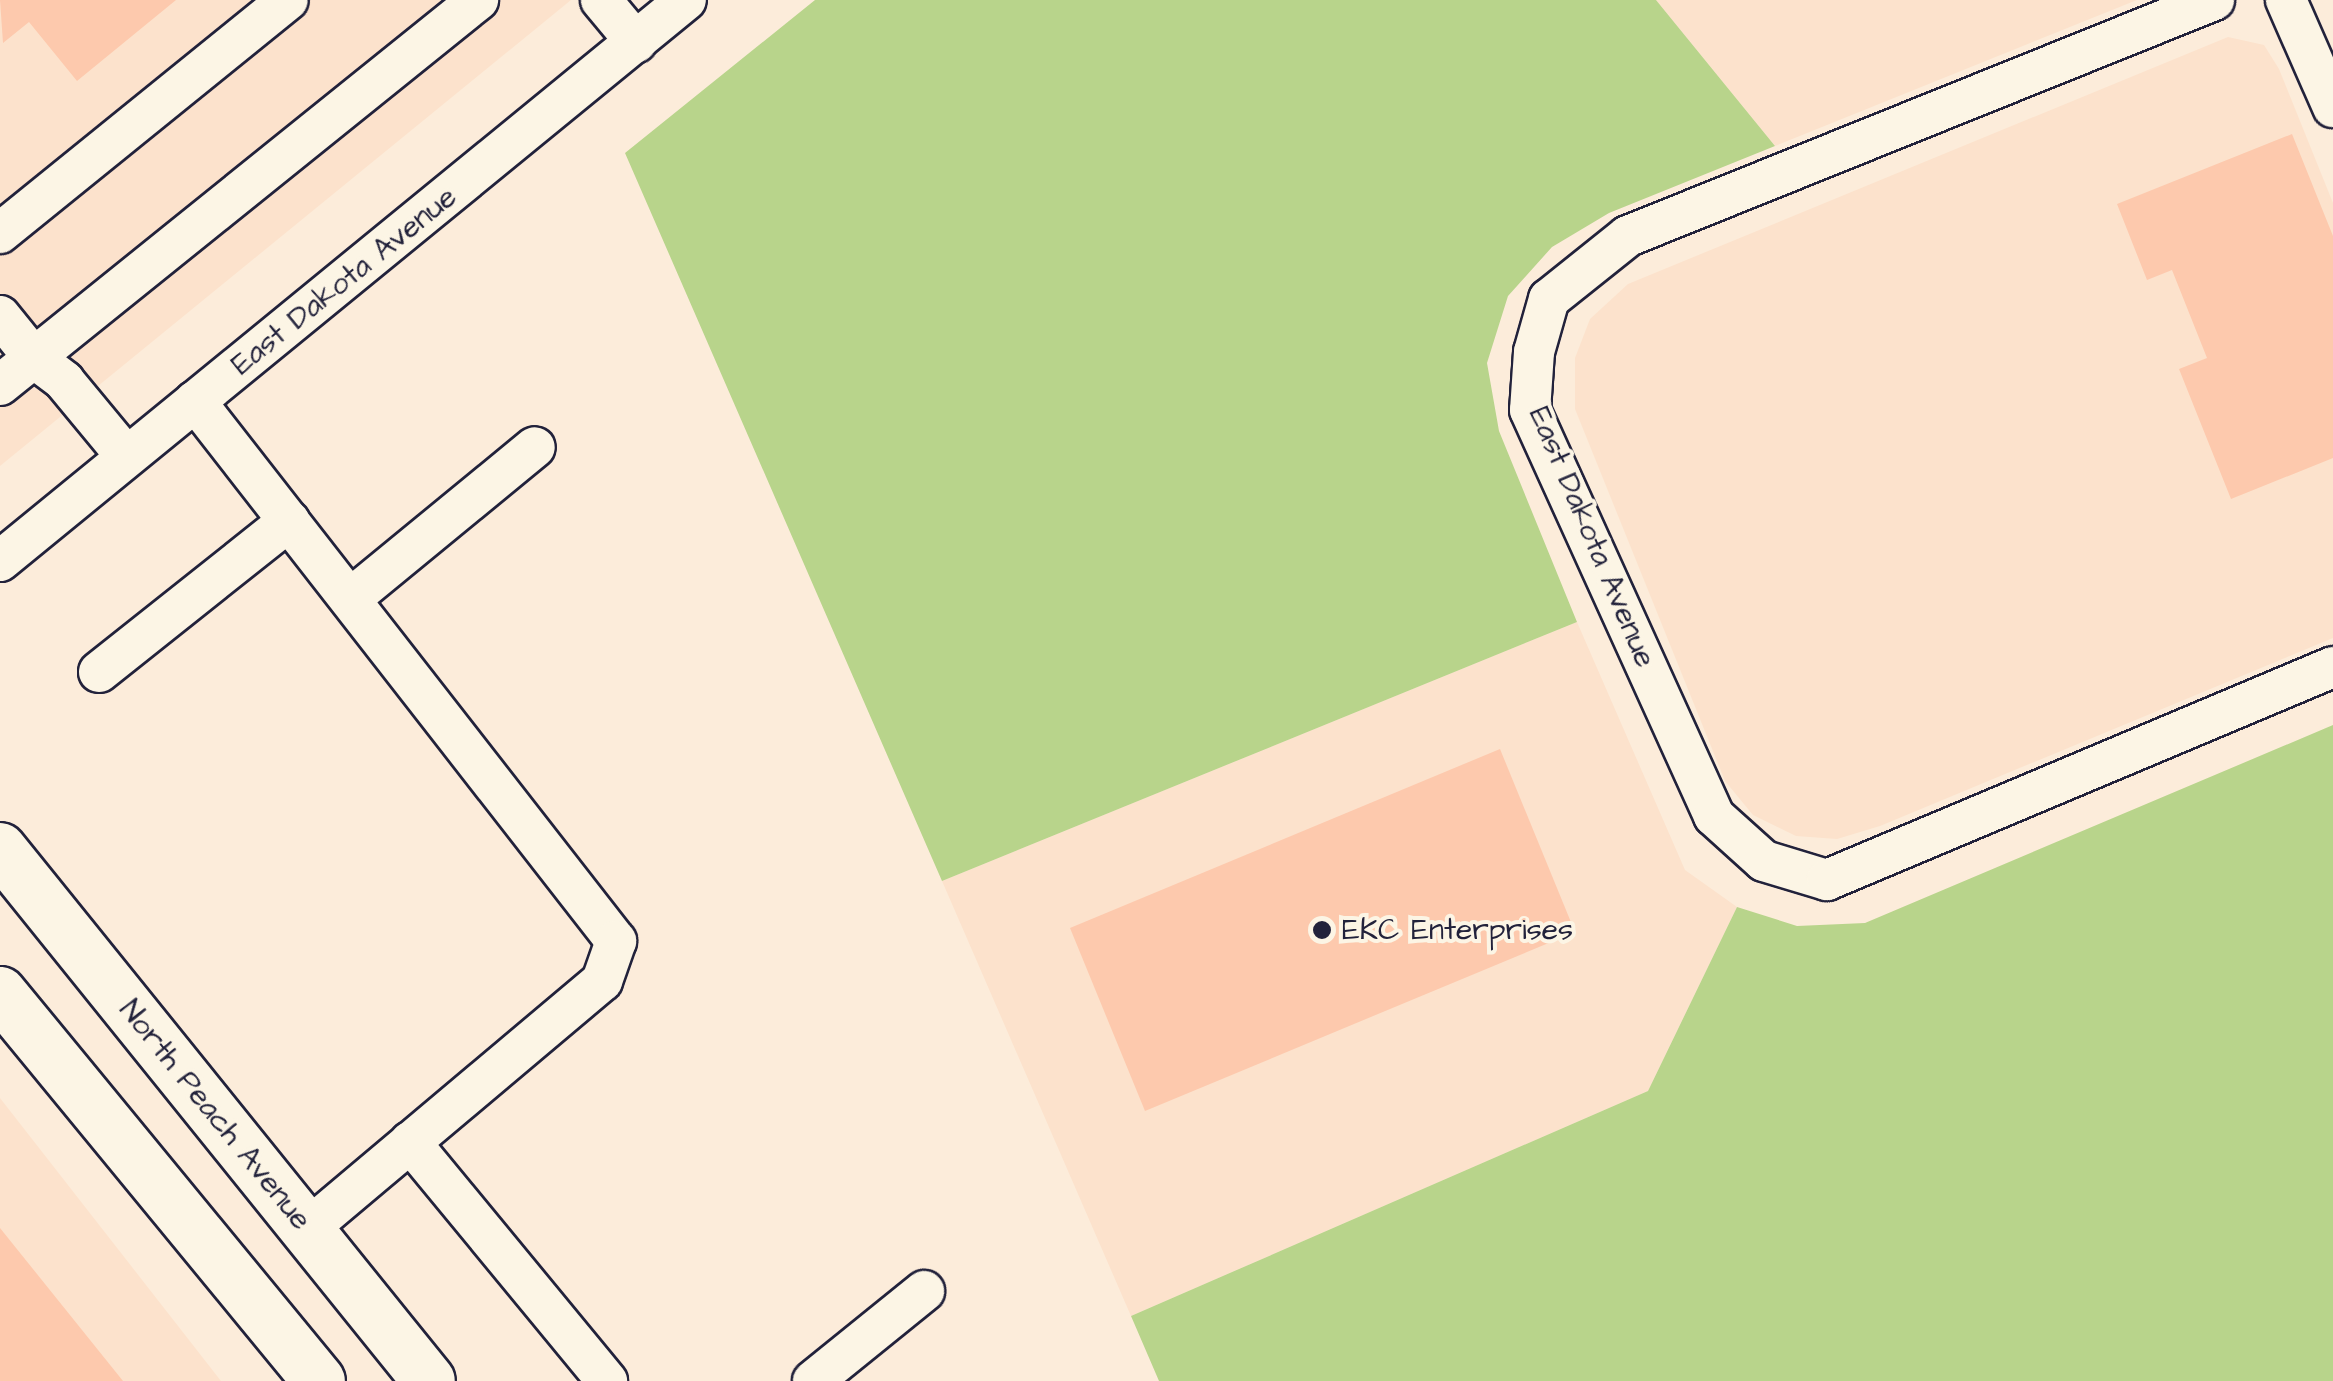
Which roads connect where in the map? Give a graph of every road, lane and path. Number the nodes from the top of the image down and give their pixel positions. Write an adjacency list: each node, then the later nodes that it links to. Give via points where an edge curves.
1 (288, 0): 9 (street)
2 (478, 0): 11 (street)
3 (602, 0): 7 (street)
4 (686, 0): 7 (street, East Dakota Avenue)
5 (2214, 0): 19 (street, East Dakota Avenue, via 1628,236 1549,299 1534,352 1530,410 1714,816 1764,861 1827,880)
6 (2286, 0): 8 (street)
7 (636, 42): 13 (street, East Dakota Avenue)
8 (2333, 106)
9 (0, 233)
10 (0, 316): 11 (street)
11 (34, 358): 12 (street); 15 (street, via 64,381)
12 (0, 385)
13 (195, 401): 15 (street, East Dakota Avenue); 16 (street)
14 (535, 447): 18 (street)
15 (126, 456): 17 (street, East Dakota Avenue)
16 (289, 522): 18 (street); 20 (street)
17 (0, 561)
18 (350, 599): 23 (street, via 616,940 602,981)
19 (2333, 666)
20 (99, 672)
21 (0, 849): 24 (main road, North Peach Avenue)
22 (0, 994): 26 (main road)
23 (410, 1142): 24 (street); 28 (street)
24 (307, 1229): 27 (main road, North Peach Avenue)
25 (924, 1291): 29 (street)
26 (319, 1381)
27 (430, 1381)
28 (608, 1381)
29 (812, 1381)

